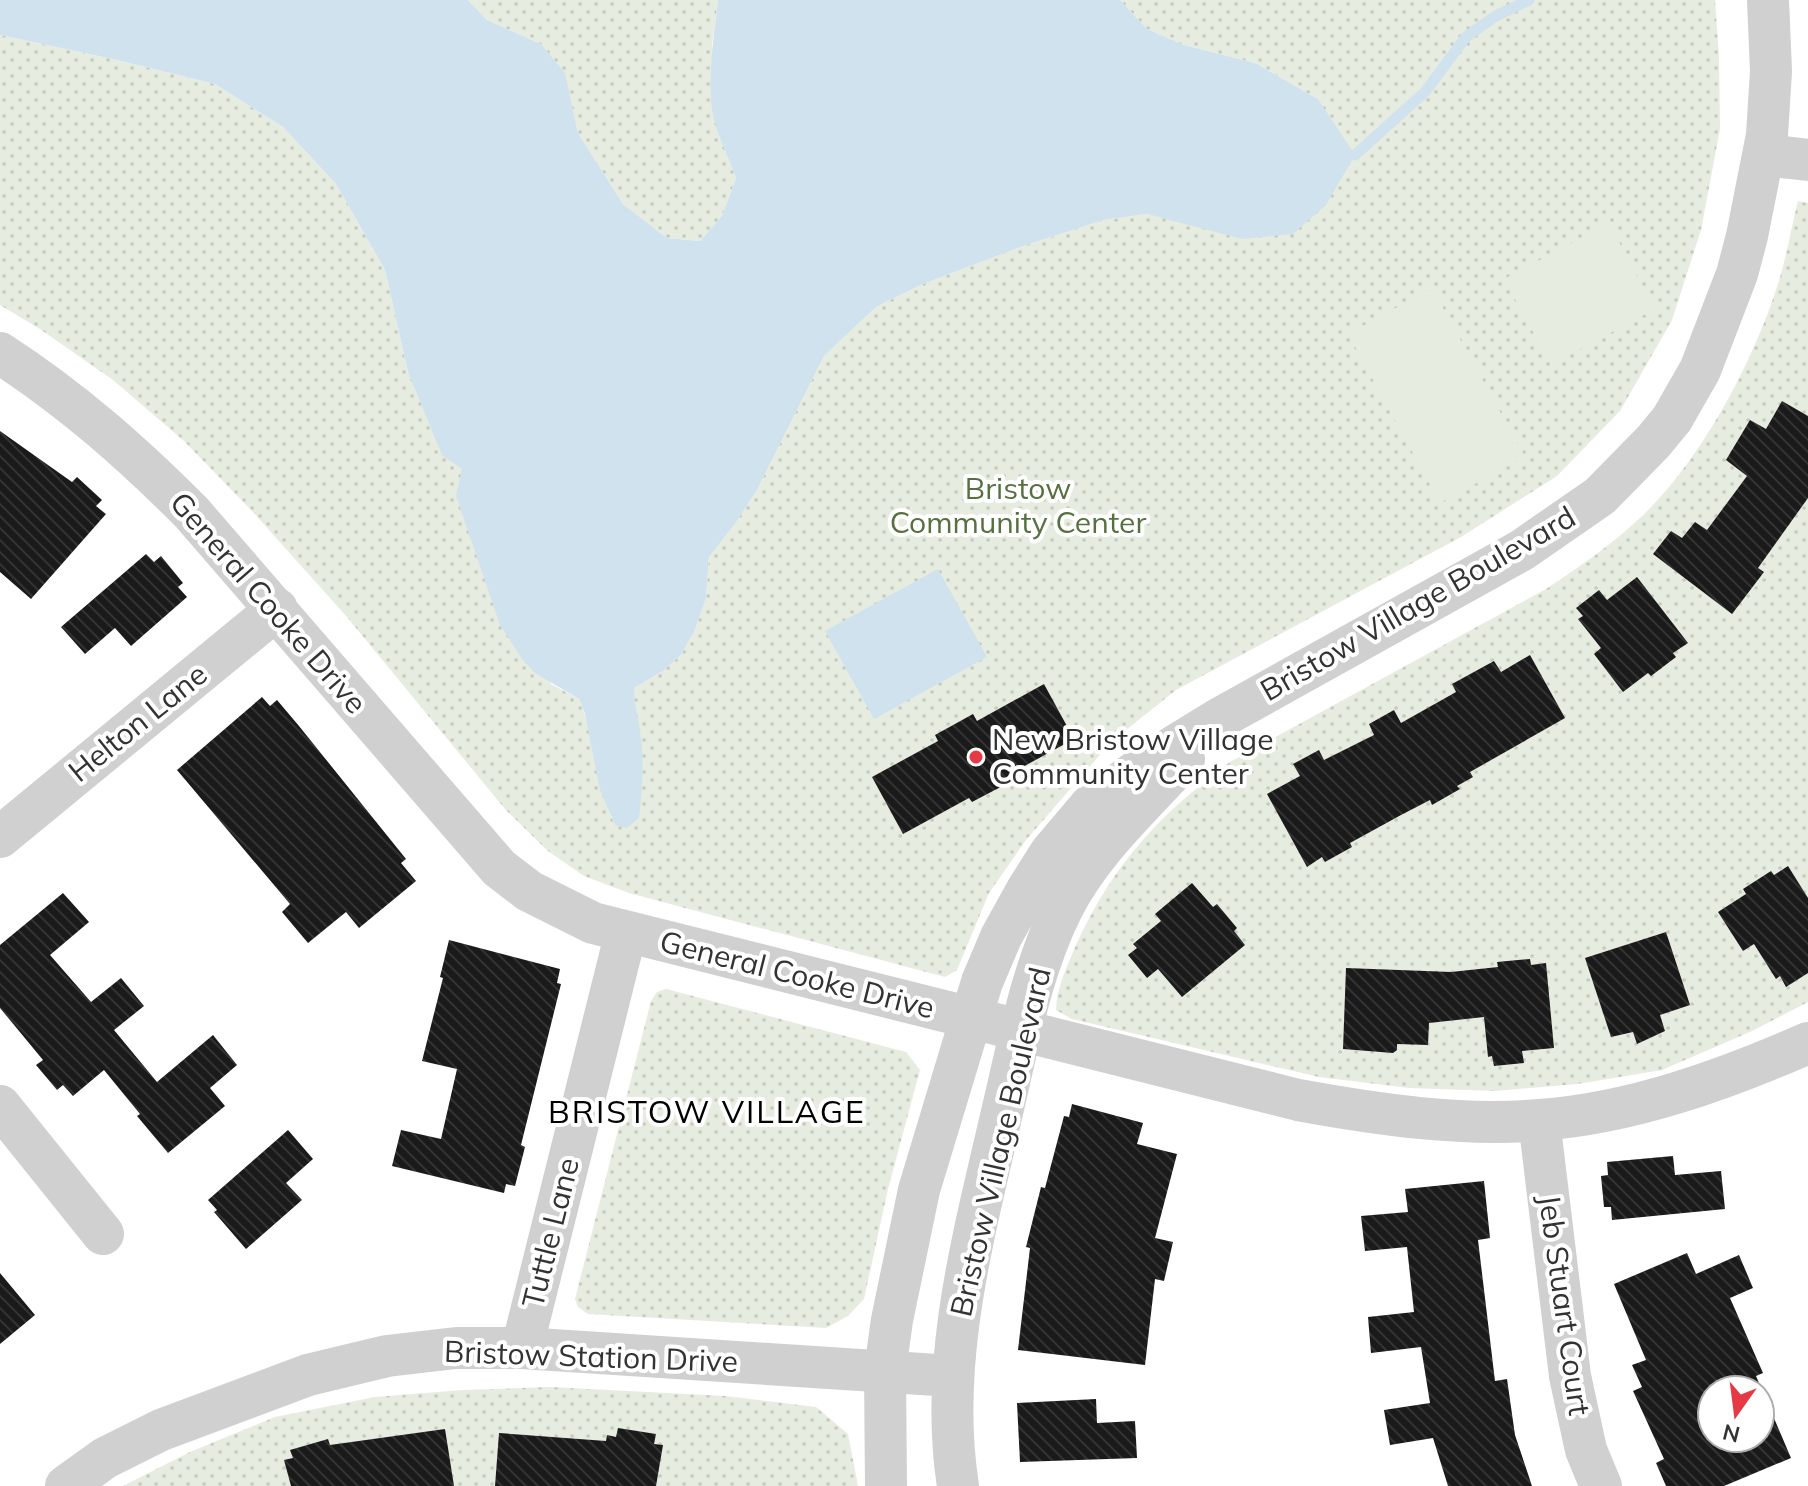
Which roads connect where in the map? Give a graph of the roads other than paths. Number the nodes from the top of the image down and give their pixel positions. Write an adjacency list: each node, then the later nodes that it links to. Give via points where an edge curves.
1 (1768, 0): 2 (street, Bristow Village Boulevard, via 1771,71)
2 (1765, 155): 3 (street); 6 (street, Bristow Village Boulevard, via 1737,274 1706,357 1672,419 1638,458 1600,496 1522,550)
3 (1808, 160)
4 (0, 353): 5 (street, General Cooke Drive, via 51,386 139,460)
5 (277, 609): 7 (street, Helton Lane); 8 (street, General Cooke Drive, via 499,868 561,908)
6 (1222, 717): 9 (street, Bristow Village Boulevard, via 1090,806 1051,852 1001,937); 10 (street, Bristow Village Boulevard, via 1084,871 1045,948)
7 (0, 837)
8 (626, 932): 9 (street, General Cooke Drive); 15 (street, Tuttle Lane)
9 (970, 1018): 10 (street, General Cooke Drive); 16 (street, Bristow Village Boulevard, via 919,1190)
10 (1021, 1031): 13 (street, General Cooke Drive, via 1355,1110 1436,1120); 17 (street, Bristow Village Boulevard, via 966,1280)
11 (1808, 1043): 13 (street, General Cooke Drive, via 1649,1100)
12 (0, 1106): 14 (street)
13 (1539, 1120): 21 (street, Jeb Stuart Court, via 1570,1376 1586,1450)
14 (103, 1234)
15 (522, 1348): 16 (street, Bristow Station Drive); 18 (street, Bristow Station Drive, via 387,1356 308,1375 161,1430 105,1458)
16 (885, 1370): 17 (street, Bristow Station Drive); 19 (street, Bristow Village Boulevard)
17 (952, 1376): 20 (street, Bristow Village Boulevard)
18 (66, 1486)
19 (886, 1486)
20 (958, 1486)
21 (1601, 1486)

